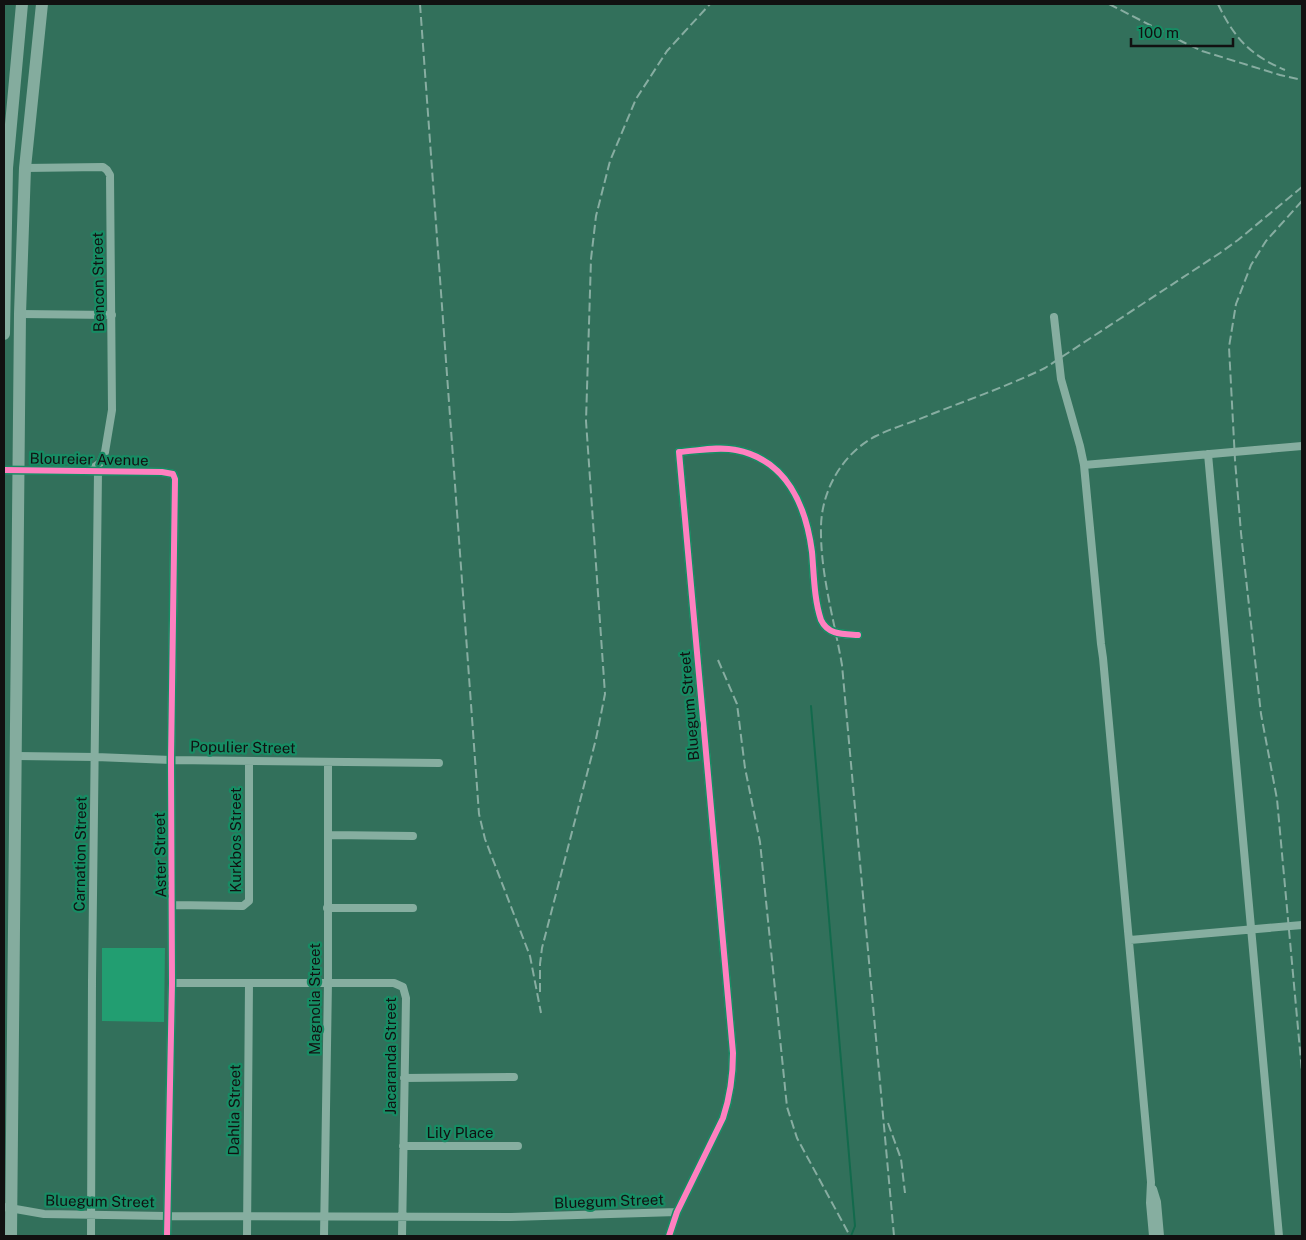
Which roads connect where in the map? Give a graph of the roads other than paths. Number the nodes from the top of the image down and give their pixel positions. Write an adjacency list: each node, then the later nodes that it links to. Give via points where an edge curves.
1 (22, 4): 7 (main road, via 7,168)
2 (42, 4): 3 (main road)
3 (25, 168): 4 (main road); 5 (street, Bencon Street, via 103,167 107,170 111,182)
4 (20, 314): 5 (street); 12 (main road)
5 (112, 315): 13 (street, Bencon Street, via 112,410 102,457 97,467)
6 (1054, 318): 10 (street, via 1061,379)
7 (4, 334)
8 (1302, 446): 9 (street)
9 (1208, 454): 10 (street); 29 (street)
10 (1084, 465): 30 (street)
11 (4, 470): 12 (street, Bloureier Avenue)
12 (18, 470): 13 (street, Bloureier Avenue); 17 (main road)
13 (89, 471): 14 (street, Bloureier Avenue)
14 (98, 472): 15 (street, Bloureier Avenue); 18 (street, Carnation Street)
15 (173, 474): 19 (street, Aster Street)
16 (858, 635): 40 (street, Bluegum Street, via 835,632 823,624 806,523 796,496 782,475 766,462 736,450 679,452 733,1069 722,1118)
17 (17, 756): 18 (street, Populier Street); 39 (main road)
18 (96, 756): 19 (street, Populier Street); 41 (street, Carnation Street)
19 (171, 760): 20 (street, Populier Street); 25 (street, Aster Street)
20 (249, 761): 21 (street, Populier Street); 25 (street, Kurkbos Street, via 249,901 242,906)
21 (328, 762): 22 (street, Populier Street); 23 (street, Magnolia Street)
22 (439, 763)
23 (329, 835): 24 (street); 26 (street, Magnolia Street)
24 (413, 836)
25 (173, 906): 32 (street, Aster Street)
26 (327, 908): 27 (street); 31 (street, Magnolia Street)
27 (413, 908)
28 (1302, 925): 29 (street)
29 (1252, 929): 30 (street); 55 (street)
30 (1130, 940): 38 (street)
31 (328, 982): 33 (street, Jacaranda Street); 35 (street, Jacaranda Street, via 394,983 403,987 406,998); 44 (street, Magnolia Street)
32 (172, 983): 33 (street, Jacaranda Street); 42 (street, Aster Street)
33 (249, 984): 43 (street, Dahlia Street)
34 (514, 1077): 35 (street)
35 (404, 1078): 36 (street, Jacaranda Street)
36 (402, 1146): 37 (street, Lily Place); 45 (street, Jacaranda Street)
37 (518, 1146)
38 (1153, 1202): 53 (street); 54 (street)
39 (8, 1207): 41 (street, Bluegum Street, via 44,1214); 46 (main road)
40 (677, 1212): 45 (street, Bluegum Street, via 567,1217); 52 (street)
41 (92, 1215): 42 (street, Bluegum Street); 47 (street, Carnation Street)
42 (167, 1216): 43 (street, Bluegum Street); 48 (street, Aster Street)
43 (247, 1216): 44 (street, Bluegum Street); 49 (street, Dahlia Street)
44 (324, 1217): 45 (street, Bluegum Street); 50 (street, Magnolia Street)
45 (402, 1217): 51 (street, Jacaranda Street)
46 (11, 1236)
47 (91, 1236)
48 (167, 1236)
49 (247, 1236)
50 (324, 1236)
51 (402, 1236)
52 (669, 1236)
53 (1153, 1236)
54 (1160, 1236)
55 (1279, 1236)

